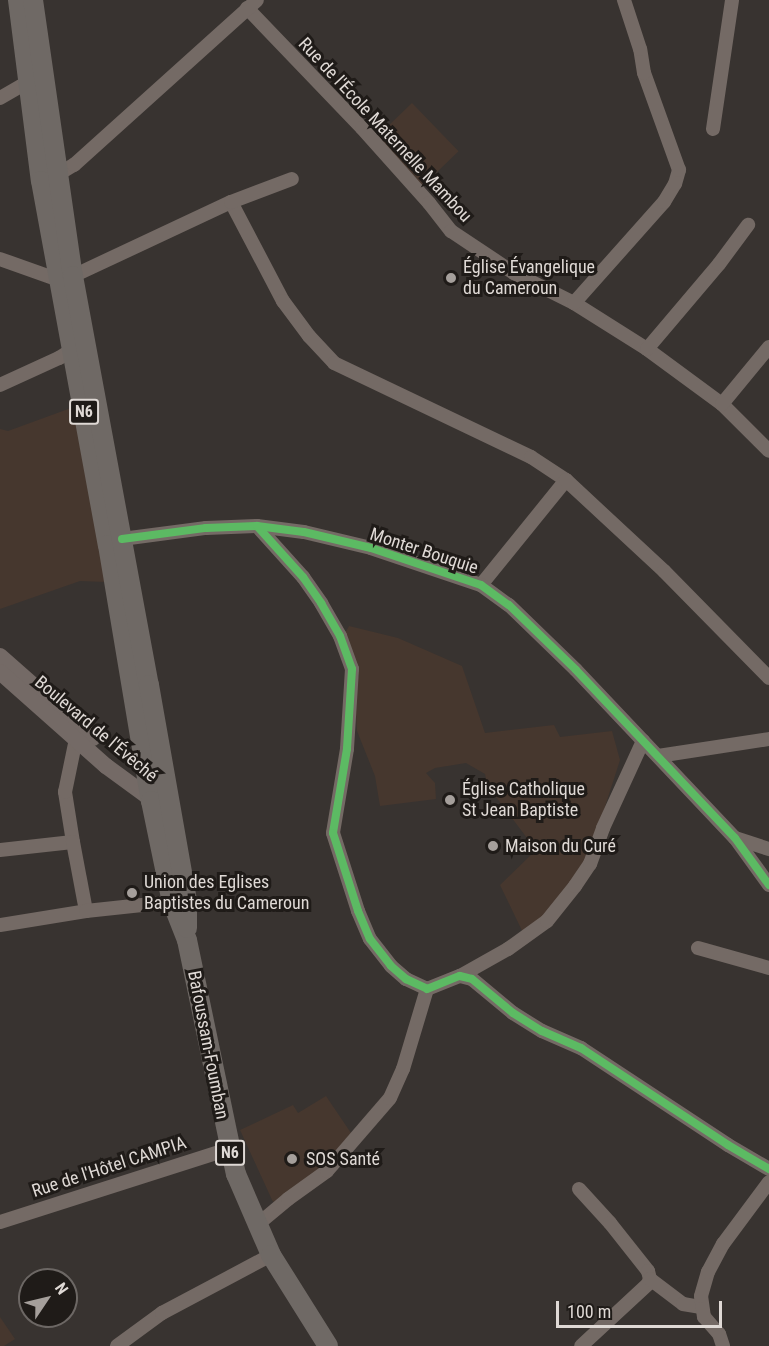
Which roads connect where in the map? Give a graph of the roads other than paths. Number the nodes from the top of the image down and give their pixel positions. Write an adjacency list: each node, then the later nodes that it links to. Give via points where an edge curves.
1 (18, 0): 6 (highway, N6)
2 (33, 0): 6 (highway, N6)
3 (624, 0): 15 (street, via 644,73 679,170 664,202)
4 (732, 0): 8 (street)
5 (252, 4): 9 (street, via 74,165); 15 (street, Rue de l'École Maternelle Mambou, via 452,231 514,273)
6 (36, 82): 7 (street); 9 (highway, N6)
7 (0, 98)
8 (713, 129)
9 (49, 179): 14 (highway, N6)
10 (292, 179): 11 (street)
11 (231, 202): 14 (street); 22 (street, via 284,301 334,363 531,457)
12 (748, 225): 17 (street)
13 (0, 259): 14 (street)
14 (66, 278): 18 (highway, N6); 24 (highway, N6)
15 (574, 303): 17 (street, Rue de l'École Maternelle Mambou)
16 (769, 347): 20 (street)
17 (647, 349): 20 (street, Rue de l'École Maternelle Mambou)
18 (72, 350): 19 (street); 24 (highway, N6)
19 (0, 385)
20 (722, 404): 21 (street, Rue de l'École Maternelle Mambou)
21 (769, 451)
22 (566, 480): 25 (street); 28 (street, via 664,571)
23 (257, 526): 24 (street, Monter Bouquie, via 206,528); 25 (street, Monter Bouquie, via 304,532 371,548); 45 (street, via 303,577 340,636 352,669 347,749 334,818 337,850 370,939 391,966)
24 (115, 542): 33 (highway, N6)
25 (481, 585): 31 (street, Monter Bouquie, via 509,605)
26 (0, 656): 33 (main road, Boulevard de l'Évêché)
27 (0, 672): 29 (main road, Boulevard de l'Évêché)
28 (769, 678)
29 (76, 739): 33 (main road, Boulevard de l'Évêché); 35 (street, via 65,792)
30 (769, 739): 32 (street)
31 (643, 741): 32 (street, Monter Bouquie); 44 (street, via 590,864 575,886 547,921)
32 (658, 756): 34 (street, Monter Bouquie)
33 (159, 797): 39 (highway, N6)
34 (735, 838): 36 (street); 38 (street, Monter Bouquie)
35 (73, 842): 37 (street); 40 (street)
36 (769, 849)
37 (0, 850)
38 (769, 885)
39 (179, 901): 40 (street); 46 (highway, Bafoussam-Foumban / N6)
40 (86, 911): 41 (street)
41 (0, 926)
42 (698, 948): 43 (street)
43 (769, 968)
44 (460, 976): 45 (street); 47 (street, via 472,979 513,1013 581,1048)
45 (428, 989): 51 (street, via 390,1098 327,1171)
46 (229, 1149): 50 (street, Rue de l'Hôtel CAMPIA); 51 (highway, Bafoussam-Foumban / N6)
47 (769, 1169)
48 (769, 1182): 54 (street, via 723,1244 708,1272)
49 (579, 1190): 53 (street, via 610,1223)
50 (0, 1222)
51 (257, 1225): 52 (highway, Bafoussam-Foumban / N6)
52 (271, 1255): 55 (street, via 162,1313); 56 (highway, Bafoussam-Foumban / N6)
53 (650, 1278): 54 (street, via 683,1304); 57 (street)
54 (700, 1307): 58 (street)
55 (117, 1346)
56 (328, 1346)
57 (581, 1346)
58 (723, 1346)

